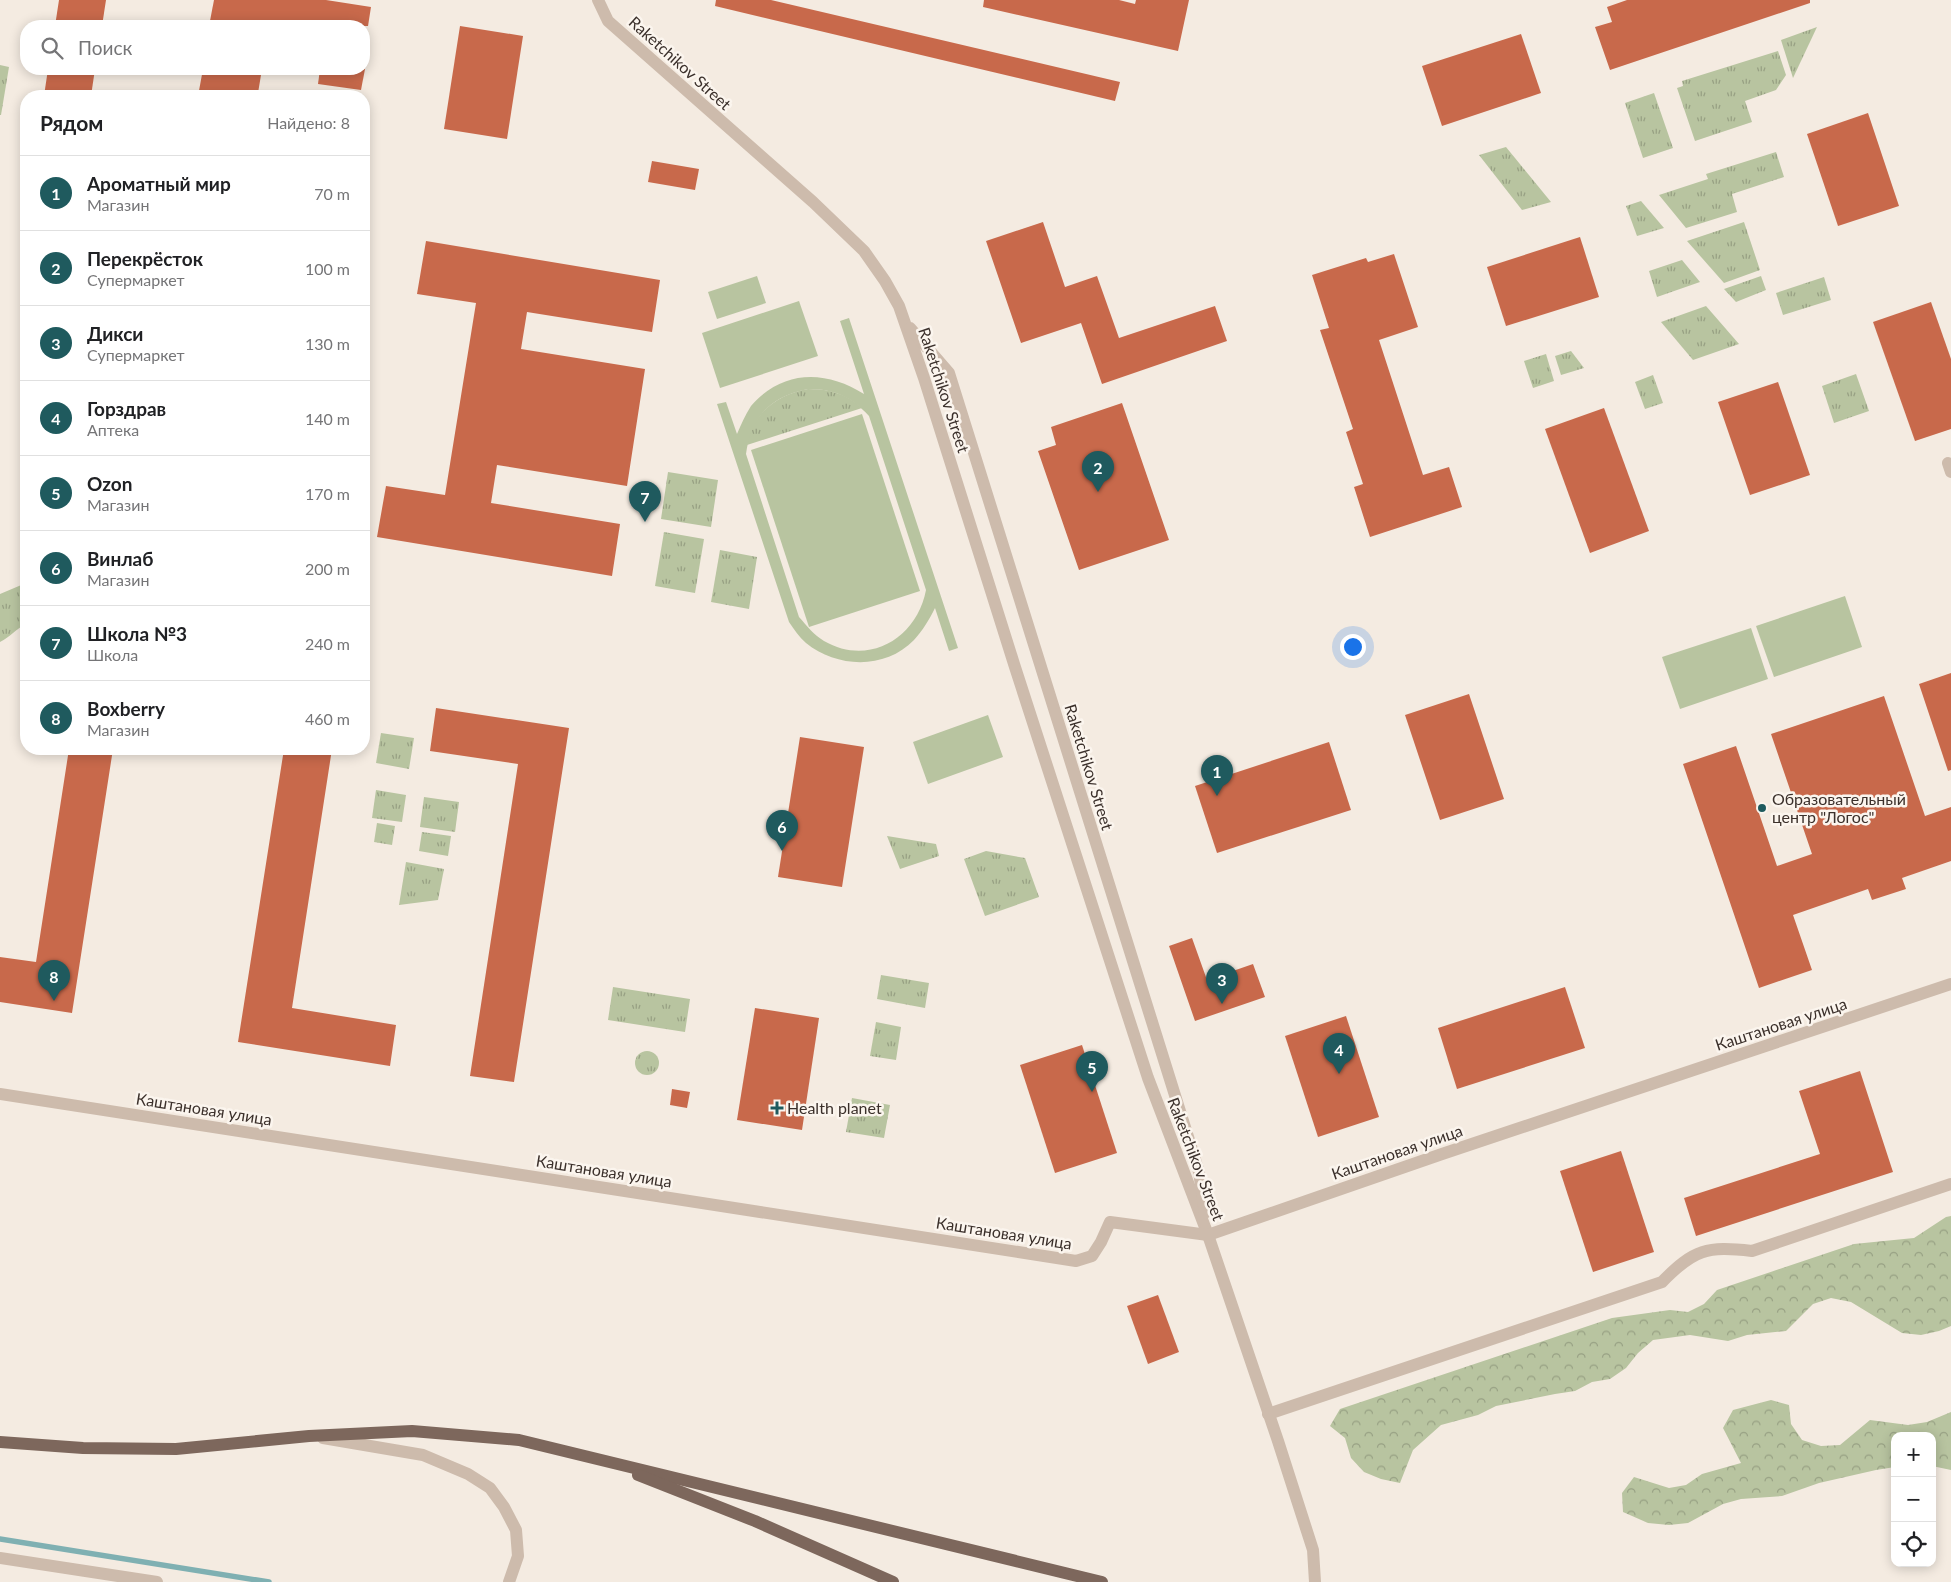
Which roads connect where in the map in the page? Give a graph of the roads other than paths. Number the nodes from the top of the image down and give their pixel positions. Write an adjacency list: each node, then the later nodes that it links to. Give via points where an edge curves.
1 (598, 0): 2 (street, Raketchikov Street, via 608,21 813,202 864,252 885,281)
2 (905, 323): 6 (street, Raketchikov Street, via 1145,1069); 6 (street, Raketchikov Street, via 948,373 1199,1172)
3 (1951, 984): 6 (street, Каштановая улица)
4 (0, 1094): 6 (street, Каштановая улица, via 1076,1261 1092,1256 1110,1222)
5 (1951, 1184): 7 (street, via 1752,1251 1724,1248 1699,1252 1680,1263 1662,1282)
6 (1208, 1236): 7 (street, Raketchikov Street)
7 (1268, 1414): 16 (street, Raketchikov Street, via 1313,1550)
8 (309, 1436): 9 (main road, via 176,1450); 10 (main road, via 412,1432 519,1440); 13 (street, via 423,1455 468,1474 490,1488 516,1530 518,1556)
9 (0, 1442)
10 (589, 1456): 14 (main road, via 755,1520); 15 (main road)
11 (0, 1558): 12 (street)
12 (157, 1582)
13 (509, 1582)
14 (893, 1582)
15 (1102, 1582)
16 (1316, 1582)

